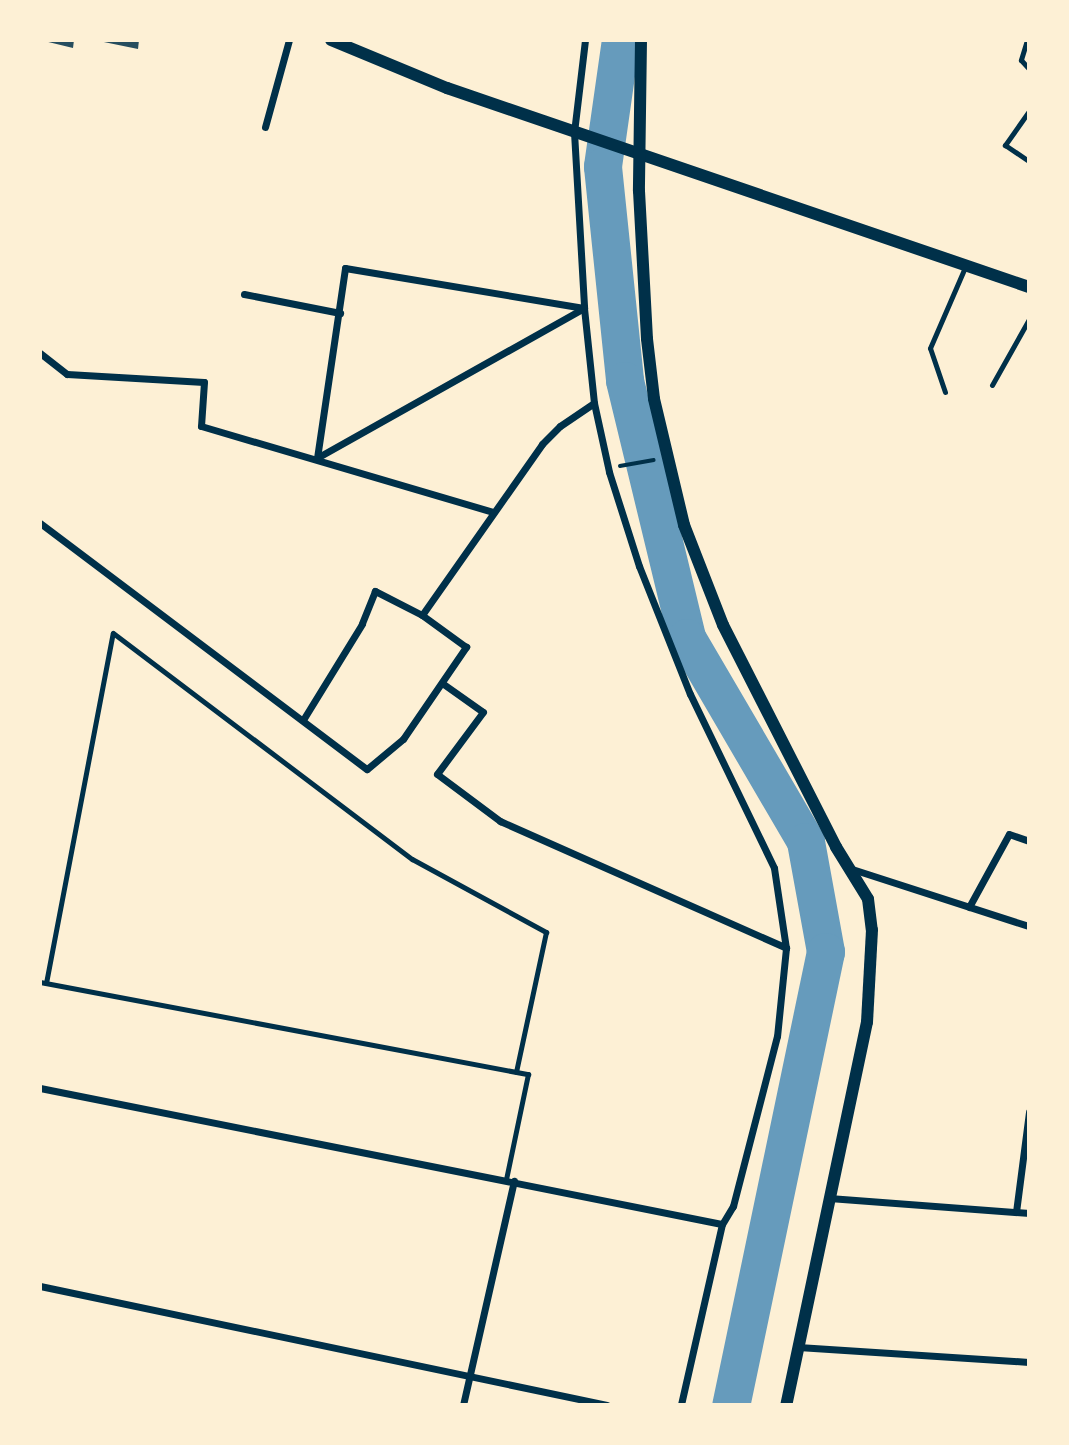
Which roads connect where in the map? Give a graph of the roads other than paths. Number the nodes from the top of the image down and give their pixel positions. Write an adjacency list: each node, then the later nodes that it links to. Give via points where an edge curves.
1 (289, 40): 8 (street)
2 (331, 40): 9 (street, via 447,88)
3 (585, 40): 9 (street)
4 (641, 40): 10 (street)
5 (1027, 40): 6 (lane, via 1021,60)
6 (1029, 69)
7 (1029, 111): 11 (lane, via 1005,145)
8 (265, 127)
9 (579, 133): 10 (street); 15 (street)
10 (635, 152): 12 (street); 29 (street, via 654,399 684,525 723,625 836,847)
11 (1029, 161)
12 (967, 262): 13 (street); 20 (lane, via 930,348)
13 (1029, 287)
14 (244, 294): 16 (street)
15 (584, 308): 16 (street, via 345,268); 21 (street); 22 (street)
16 (340, 313): 22 (street)
17 (1029, 319): 19 (lane)
18 (40, 353): 22 (street, via 67,374 204,382 201,426)
19 (992, 385)
20 (945, 392)
21 (594, 403): 23 (street, via 551,435); 32 (street, via 608,472 639,566 690,694 774,868)
22 (317, 458): 23 (street)
23 (493, 512): 25 (street)
24 (40, 523): 27 (street)
25 (422, 615): 26 (street, via 466,647); 27 (street, via 375,591 362,624)
26 (442, 683): 27 (street, via 403,739 367,769); 32 (street, via 483,712 437,774 500,821)
27 (303, 720)
28 (1029, 841): 30 (street, via 1009,834)
29 (852, 869): 30 (street); 38 (street, via 868,899 873,984)
30 (969, 907): 31 (street)
31 (1029, 926)
32 (786, 948): 41 (street, via 777,1036 733,1206)
33 (43, 982): 34 (lane); 34 (lane, via 113,633 412,859 546,932)
34 (516, 1072): 37 (lane, via 528,1074)
35 (40, 1087): 37 (street)
36 (1029, 1112): 39 (street)
37 (510, 1180): 41 (street); 45 (street)
38 (829, 1198): 39 (street); 43 (street)
39 (1016, 1212): 40 (street)
40 (1029, 1213)
41 (722, 1224): 48 (street)
42 (40, 1286): 45 (street)
43 (798, 1347): 44 (street); 49 (street)
44 (1029, 1362)
45 (469, 1375): 46 (street); 47 (street)
46 (463, 1405)
47 (607, 1405)
48 (681, 1405)
49 (786, 1405)

